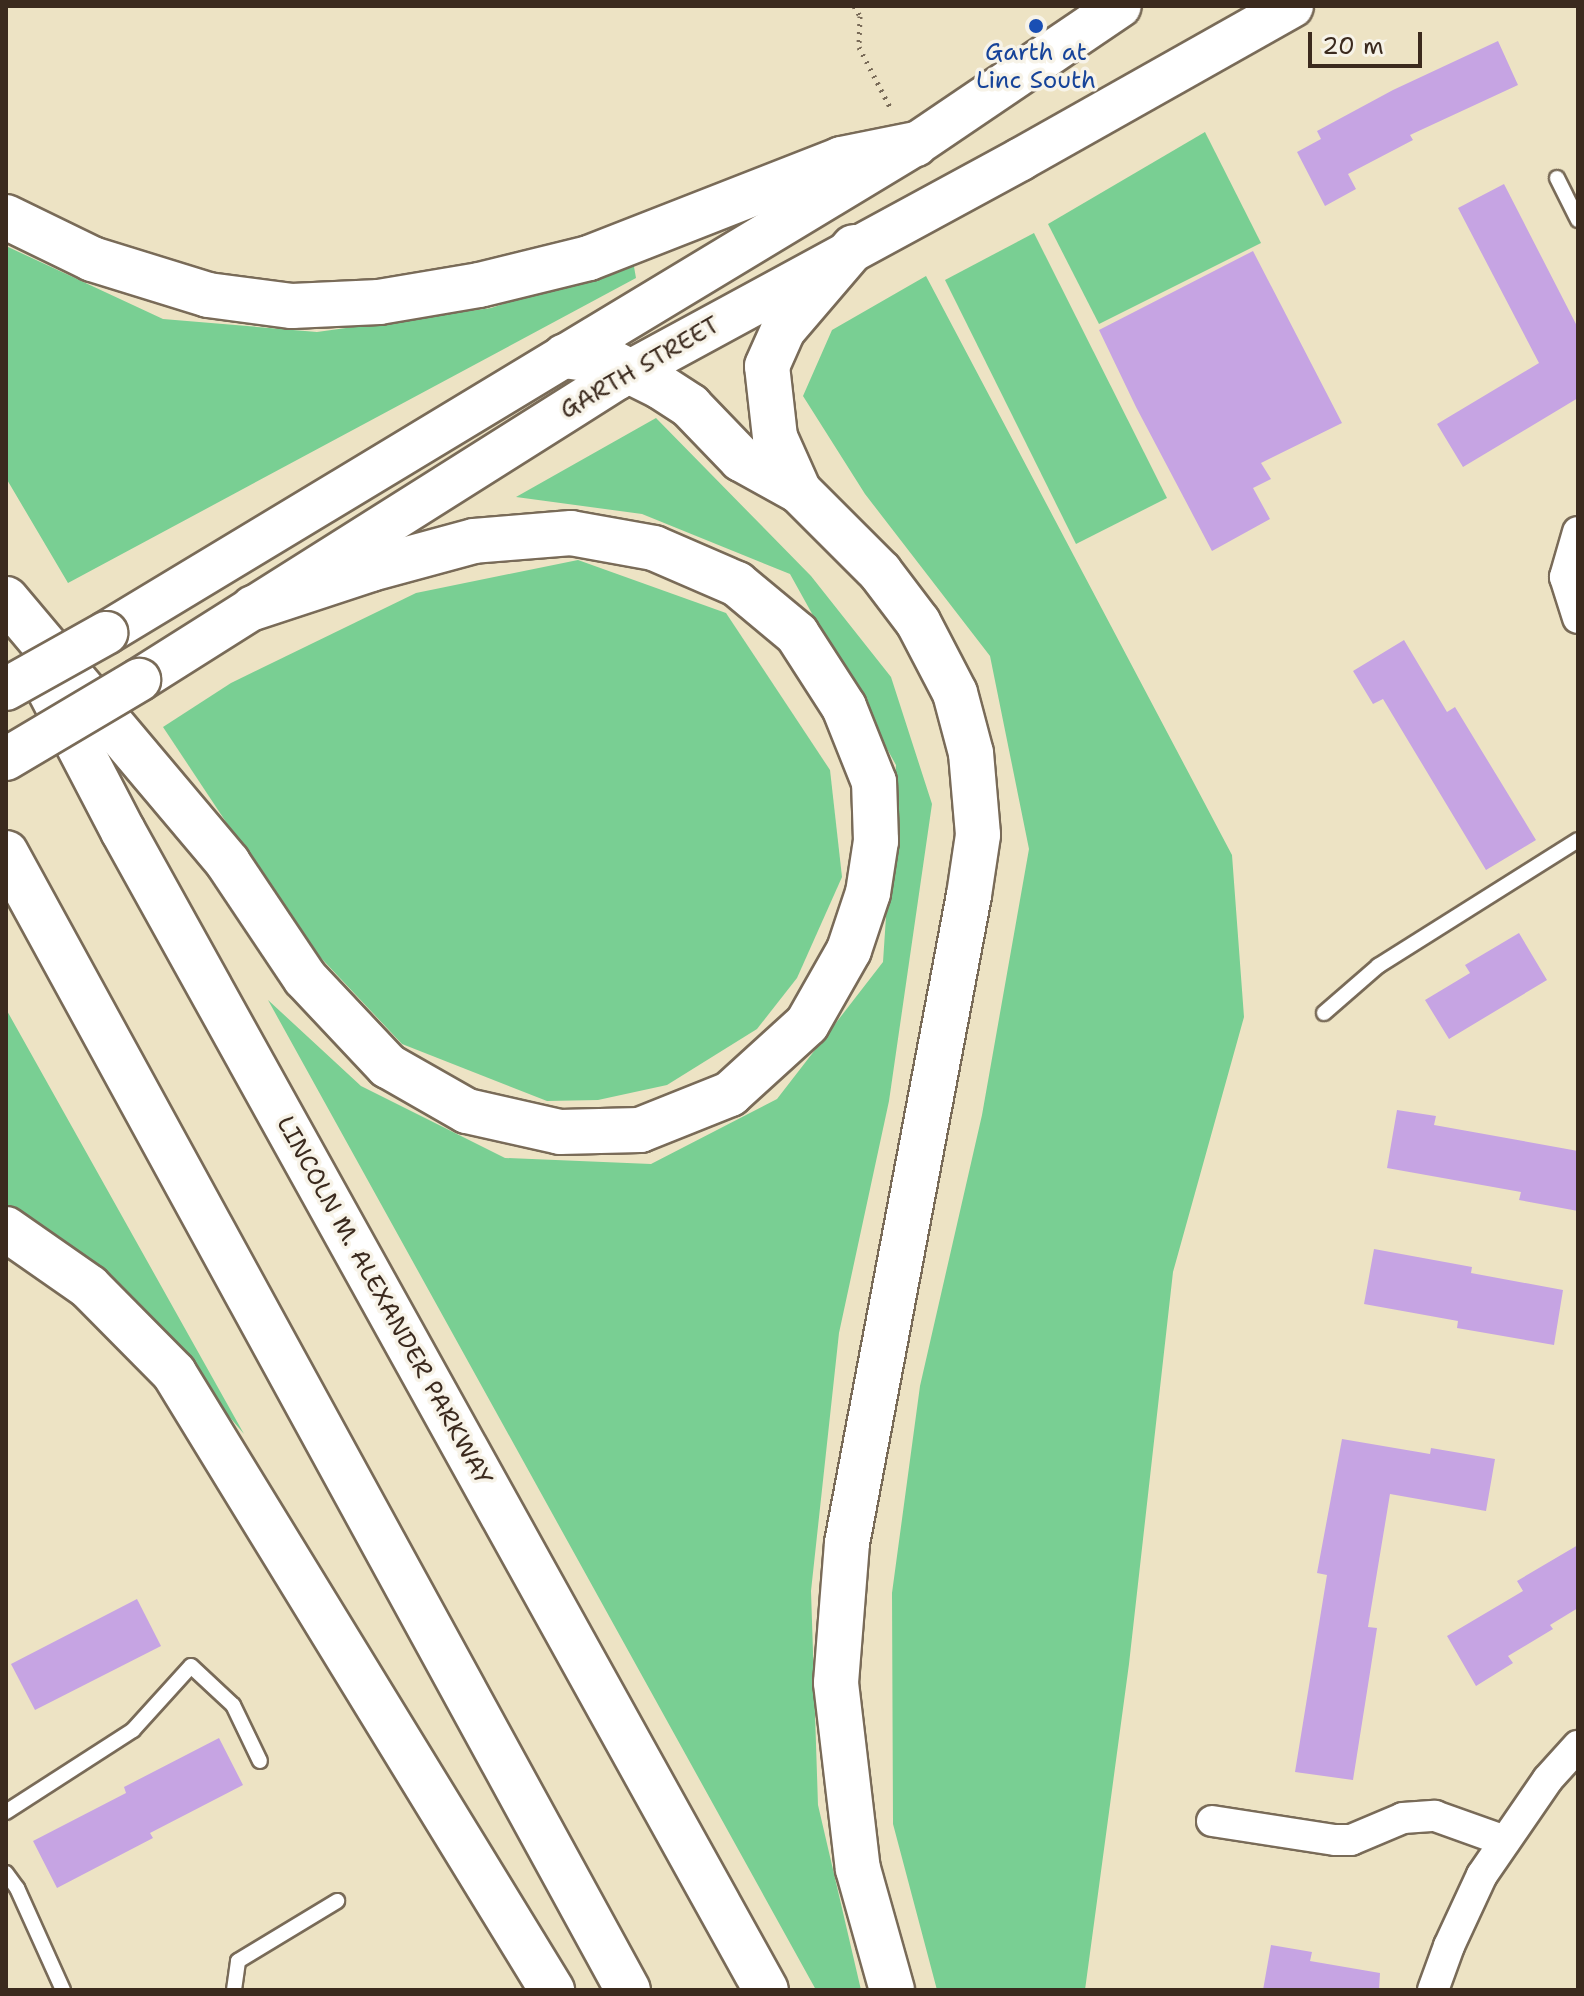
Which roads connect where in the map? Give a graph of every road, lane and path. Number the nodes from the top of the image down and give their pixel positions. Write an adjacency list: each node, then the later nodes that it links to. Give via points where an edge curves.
1 (854, 6): 4 (path, via 860,16 859,47)
2 (1120, 6): 4 (main road, GARTH STREET)
3 (1292, 6): 8 (main road, GARTH STREET)
4 (916, 144): 6 (highway, via 841,159 589,258 379,302 292,306 208,295 92,259); 9 (main road, GARTH STREET)
5 (1557, 178): 7 (lane)
6 (6, 217)
7 (1578, 220)
8 (854, 247): 10 (main road, GARTH STREET); 11 (highway, via 783,330 767,366 775,437)
9 (565, 356): 10 (highway); 17 (main road, GARTH STREET, bridge)
10 (631, 371): 11 (highway, via 690,406 741,459); 14 (main road, GARTH STREET)
11 (799, 491): 35 (highway, via 880,572 918,622 955,693 971,753 978,835 847,1543 836,1683 858,1869)
12 (1578, 532): 16 (street, via 1565,577)
13 (6, 599): 14 (highway, via 228,863 305,978 388,1066 467,1111 560,1132 640,1130 730,1094 807,1024 849,950 868,893 876,841 874,782 844,707 797,634 737,584 654,548 571,533 474,541)
14 (253, 608): 18 (main road, GARTH STREET, bridge)
15 (6, 609): 34 (highway, LINCOLN M. ALEXANDER PARKWAY, via 123,831)
16 (1578, 618)
17 (6, 689)
18 (6, 759)
19 (1578, 840): 21 (lane, via 1378,966)
20 (9, 861): 33 (highway)
21 (1324, 1013)
22 (6, 1229): 32 (highway, via 89,1287 174,1373)
23 (1578, 1746): 27 (street)
24 (260, 1761): 25 (lane, via 233,1705 191,1666 133,1730)
25 (6, 1812)
26 (1212, 1821): 27 (street, via 1351,1840 1403,1818 1435,1816)
27 (1505, 1841): 36 (street, via 1463,1912)
28 (6, 1873): 30 (lane)
29 (337, 1901): 31 (lane, via 238,1961)
30 (63, 1990)
31 (234, 1990)
32 (552, 1990)
33 (628, 1990)
34 (766, 1990)
35 (892, 1990)
36 (1433, 1990)

